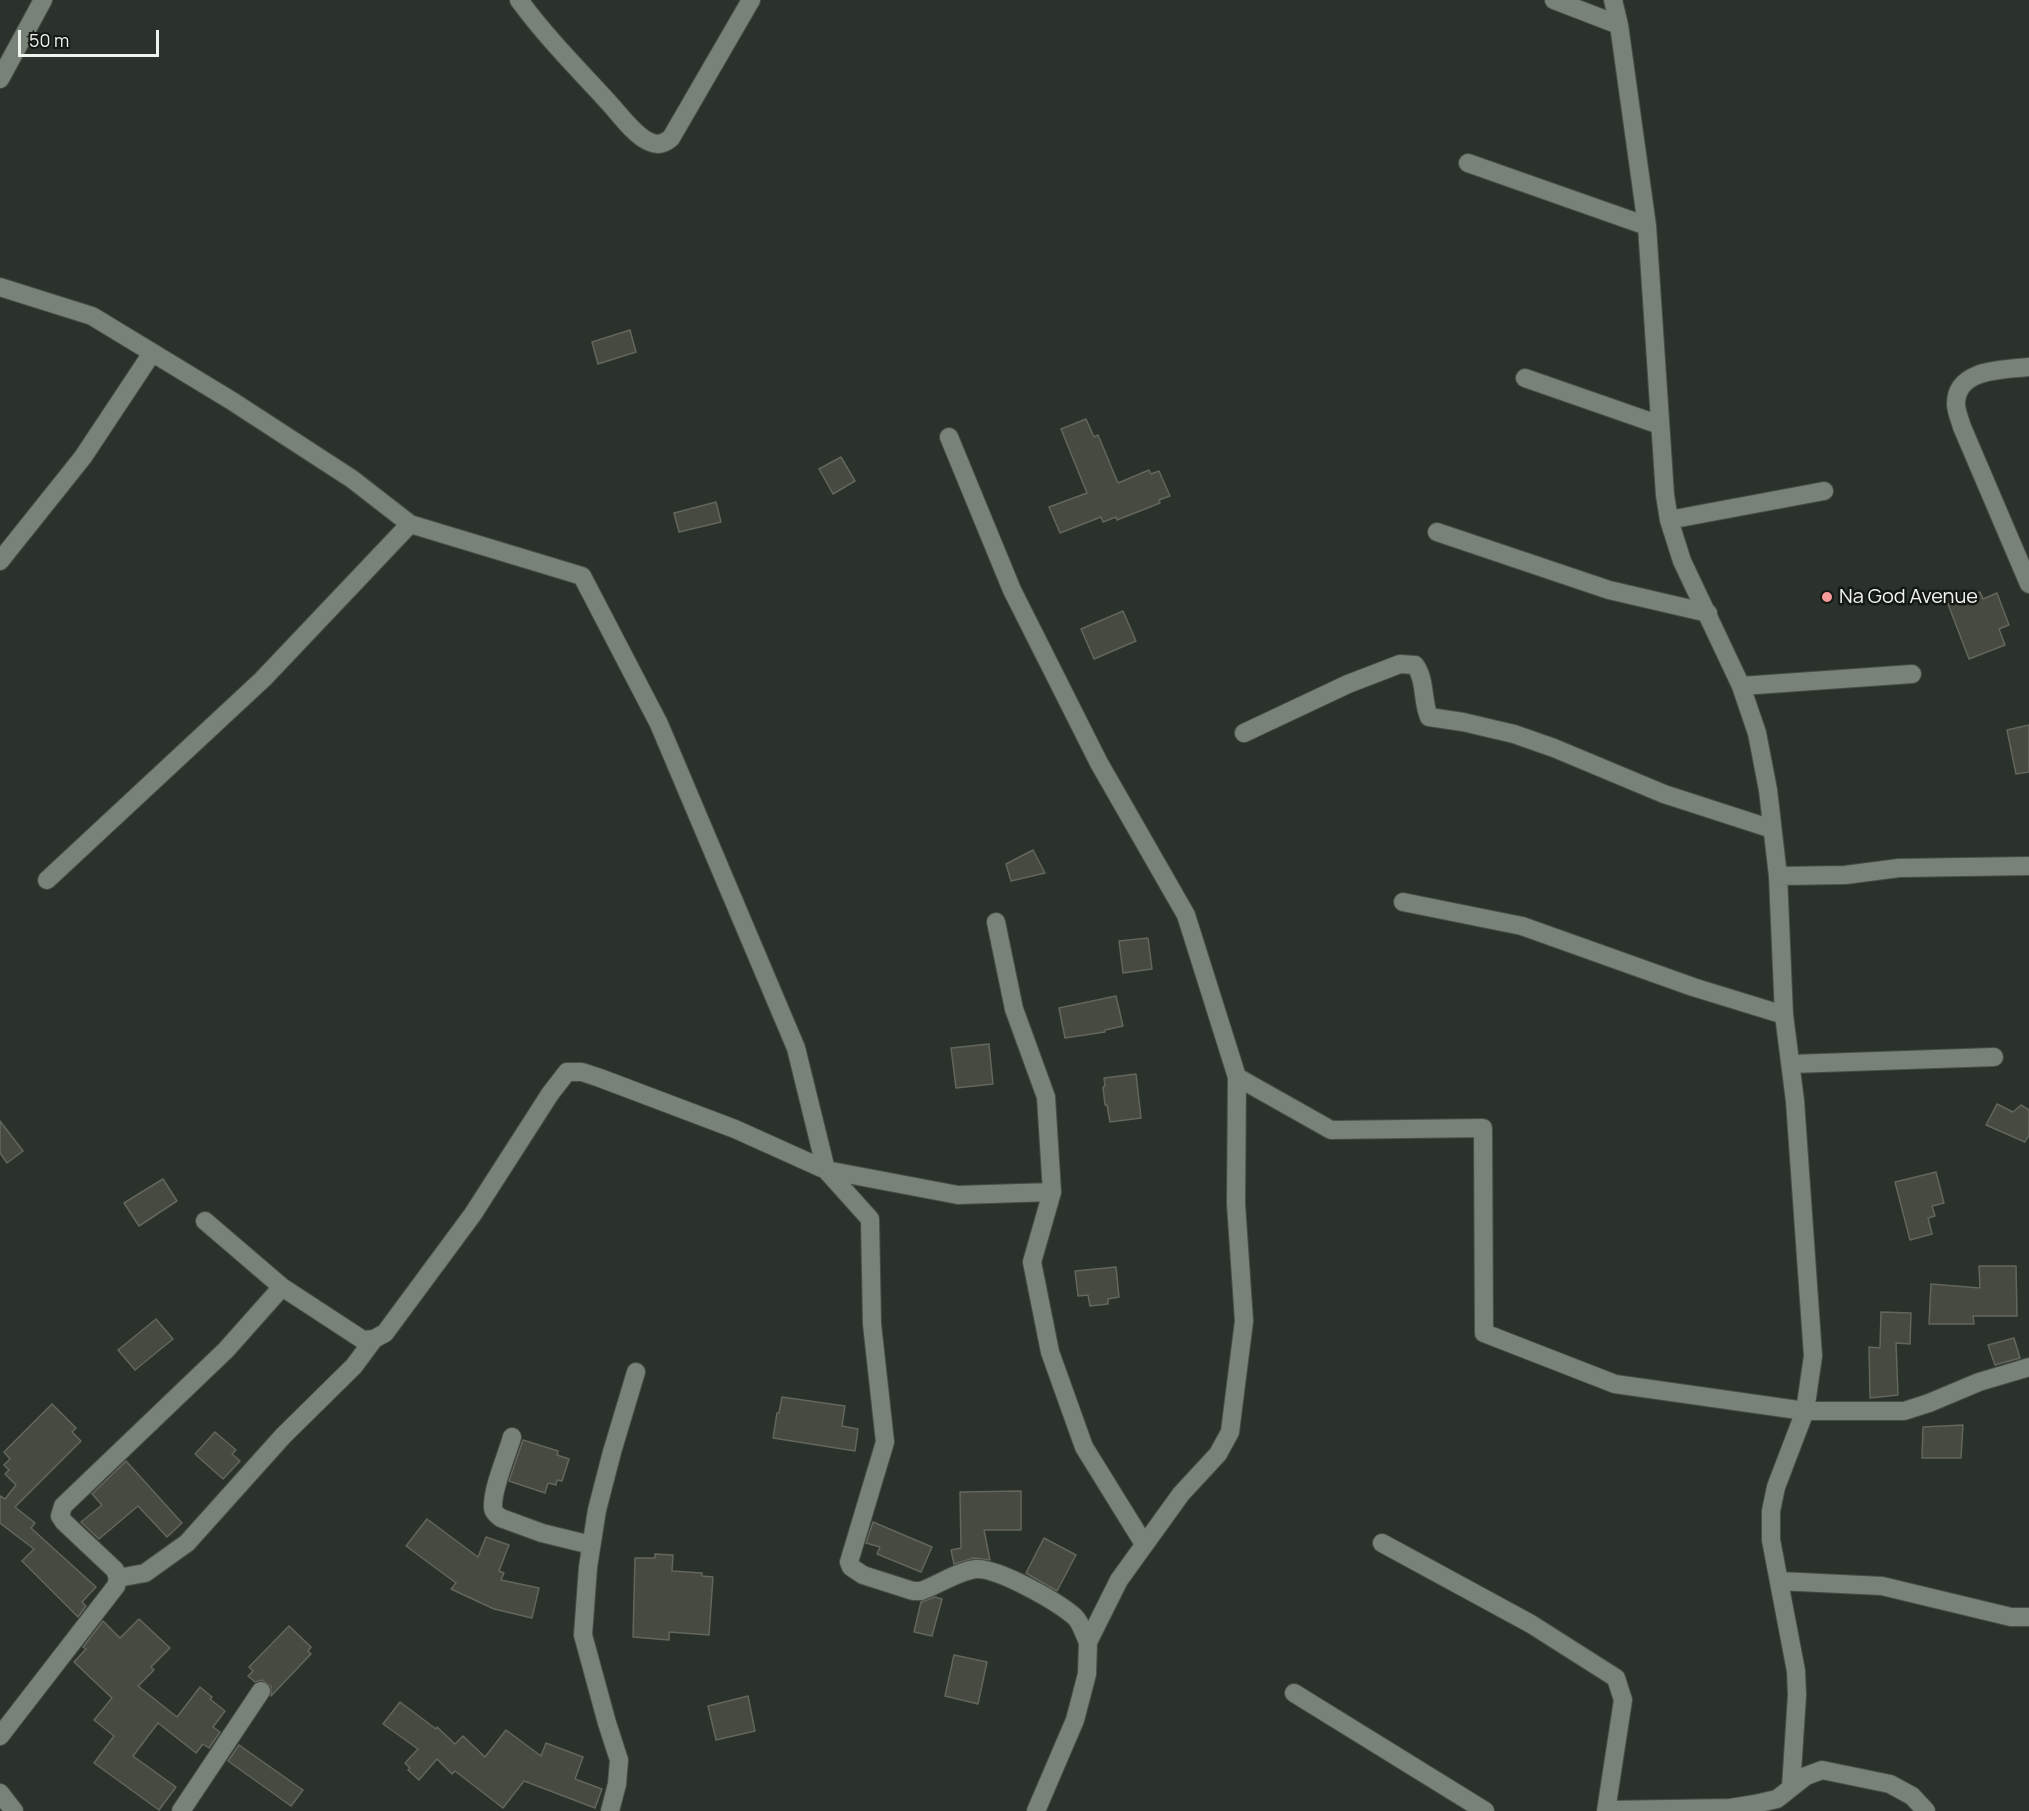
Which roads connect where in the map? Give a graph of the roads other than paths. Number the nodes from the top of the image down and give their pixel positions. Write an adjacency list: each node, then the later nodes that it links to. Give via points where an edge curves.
1 (43, 0): 7 (street)
2 (519, 0): 3 (street, via 630,126 649,142 658,144 671,138)
3 (751, 0)
4 (1554, 0): 6 (street)
5 (1613, 0): 6 (street)
6 (1619, 25): 9 (street)
7 (0, 79)
8 (1467, 163): 9 (street)
9 (1647, 226): 14 (street)
10 (0, 287): 11 (street, via 92,316)
11 (152, 353): 18 (street, via 352,479); 20 (street, via 83,457)
12 (2029, 367): 21 (street, via 1981,373 1968,379 1958,390 1956,405)
13 (1525, 378): 14 (street)
14 (1660, 425): 17 (street)
15 (949, 437): 35 (street, via 1012,590 1099,763 1186,915)
16 (1824, 491): 17 (street)
17 (1669, 520): 22 (street, via 1682,561)
18 (410, 524): 29 (street, via 263,679); 36 (street, via 582,576 659,724 796,1048)
19 (1437, 532): 22 (street, via 1584,582)
20 (0, 561)
21 (2028, 582)
22 (1708, 614): 24 (street)
23 (1912, 674): 24 (street)
24 (1741, 686): 26 (street, via 1764,765)
25 (1244, 732): 26 (street, via 1348,684 1400,664 1415,665 1429,717 1514,734 1664,794)
26 (1772, 829): 28 (street)
27 (2029, 866): 28 (street, via 1899,868 1845,875)
28 (1778, 876): 32 (street)
29 (47, 880)
30 (1403, 902): 32 (street, via 1521,926)
31 (996, 922): 37 (street, via 1014,1009 1046,1097)
32 (1784, 1016): 34 (street)
33 (1994, 1057): 34 (street)
34 (1791, 1064): 43 (street, via 1813,1356)
35 (1237, 1077): 43 (street, via 1331,1130 1483,1128 1484,1332 1616,1384); 46 (street, via 1236,1204 1244,1321 1230,1432 1218,1454 1181,1494)
36 (826, 1170): 37 (street, via 957,1195); 40 (street, via 735,1129 582,1071 567,1072 473,1214 385,1333); 51 (street, via 870,1219 872,1323 885,1442 850,1567 913,1591 968,1571 992,1572 1055,1602 1077,1619)
37 (1052, 1192): 46 (street, via 1032,1262 1050,1352 1084,1447)
38 (205, 1221): 39 (street)
39 (282, 1287): 40 (street, via 363,1340); 48 (street, via 226,1350 63,1506 60,1516 64,1522 115,1570)
40 (374, 1339): 48 (street, via 354,1366 283,1436 187,1543 145,1573)
41 (2029, 1367): 43 (street, via 1904,1412)
42 (636, 1372): 47 (street, via 609,1463)
43 (1805, 1411): 49 (street, via 1771,1511 1771,1540)
44 (512, 1437): 47 (street, via 497,1487 495,1514 542,1533)
45 (1382, 1542): 57 (street, via 1531,1624 1616,1678 1623,1700)
46 (1144, 1544): 51 (street, via 1119,1580)
47 (591, 1545): 60 (street, via 583,1635 619,1760)
48 (118, 1578): 54 (street, via 116,1586)
49 (1779, 1581): 50 (street, via 1882,1586 2011,1617); 55 (street, via 1796,1671)
50 (2029, 1617)
51 (1088, 1642): 61 (street, via 1087,1674 1074,1720)
52 (261, 1691): 59 (street)
53 (1294, 1693): 62 (street)
54 (0, 1736)
55 (1791, 1787): 57 (street, via 1777,1799 1730,1808); 63 (street, via 1822,1770 1890,1784 1912,1796)
56 (0, 1792): 58 (street)
57 (1606, 1810)
58 (14, 1811)
59 (181, 1811)
60 (610, 1811)
61 (1036, 1811)
62 (1485, 1811)
63 (1926, 1811)

